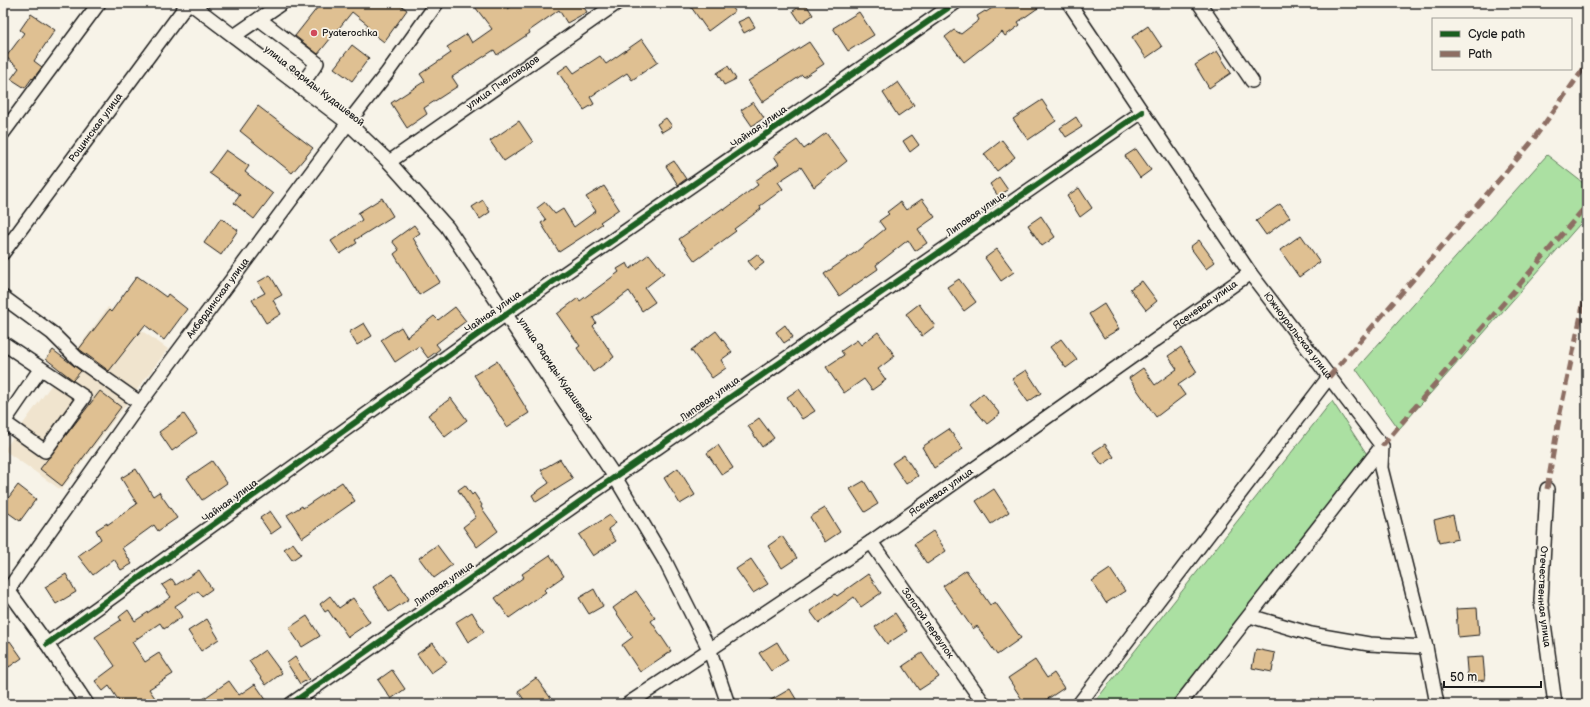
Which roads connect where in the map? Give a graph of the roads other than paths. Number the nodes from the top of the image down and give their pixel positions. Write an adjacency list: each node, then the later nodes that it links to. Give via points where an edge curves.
1 (99, 3): 15 (street)
2 (189, 3): 10 (street, улица Фариды Кудашевой); 17 (street, Рощинская улица)
3 (282, 3): 9 (street)
4 (437, 3): 14 (street, Акбердинская улица)
5 (617, 3): 16 (street, улица Пчеловодов)
6 (955, 3): 20 (street, Чайная улица)
7 (1069, 3): 13 (street, Южноуральская улица)
8 (1199, 3): 11 (street)
9 (259, 19): 10 (street); 12 (street, via 317,63)
10 (234, 36): 12 (street, улица Фариды Кудашевой)
11 (1252, 81)
12 (300, 87): 14 (street, улица Фариды Кудашевой)
13 (1142, 112): 18 (street, Южноуральская улица); 26 (street, Липовая улица)
14 (348, 123): 16 (street, улица Фариды Кудашевой); 24 (street, Акбердинская улица)
15 (3, 132)
16 (389, 162): 20 (street, улица Фариды Кудашевой, via 447,227)
17 (3, 253)
18 (1250, 273): 23 (street, Южноуральская улица); 28 (street, Ясеневая улица)
19 (3, 297): 24 (street, via 52,333 79,360)
20 (506, 314): 26 (street, улица Фариды Кудашевой); 31 (street, Чайная улица)
21 (3, 343): 22 (street)
22 (41, 368): 22 (street, via 84,397 45,451 4,422)
23 (1329, 377): 25 (street, Южноуральская улица); 39 (street)
24 (140, 403): 29 (street, Акбердинская улица)
25 (1382, 446): 30 (street); 32 (street, via 1381,468)
26 (615, 477): 33 (street, улица Фариды Кудашевой, via 665,561); 35 (street, Липовая улица)
27 (1547, 489): 42 (street, Отечественная улица, via 1541,601)
28 (872, 542): 33 (street, Ясеневая улица); 38 (street, Золотой переулок)
29 (6, 594): 31 (street)
30 (1250, 616): 32 (street, via 1311,634 1369,644); 40 (street)
31 (47, 644): 34 (street)
32 (1426, 647): 41 (street)
33 (710, 650): 36 (street, Ясеневая улица); 37 (street, улица Фариды Кудашевой)
34 (87, 704)
35 (291, 704)
36 (628, 704)
37 (728, 704)
38 (984, 704)
39 (1080, 704)
40 (1180, 704)
41 (1437, 704)
42 (1555, 704)

